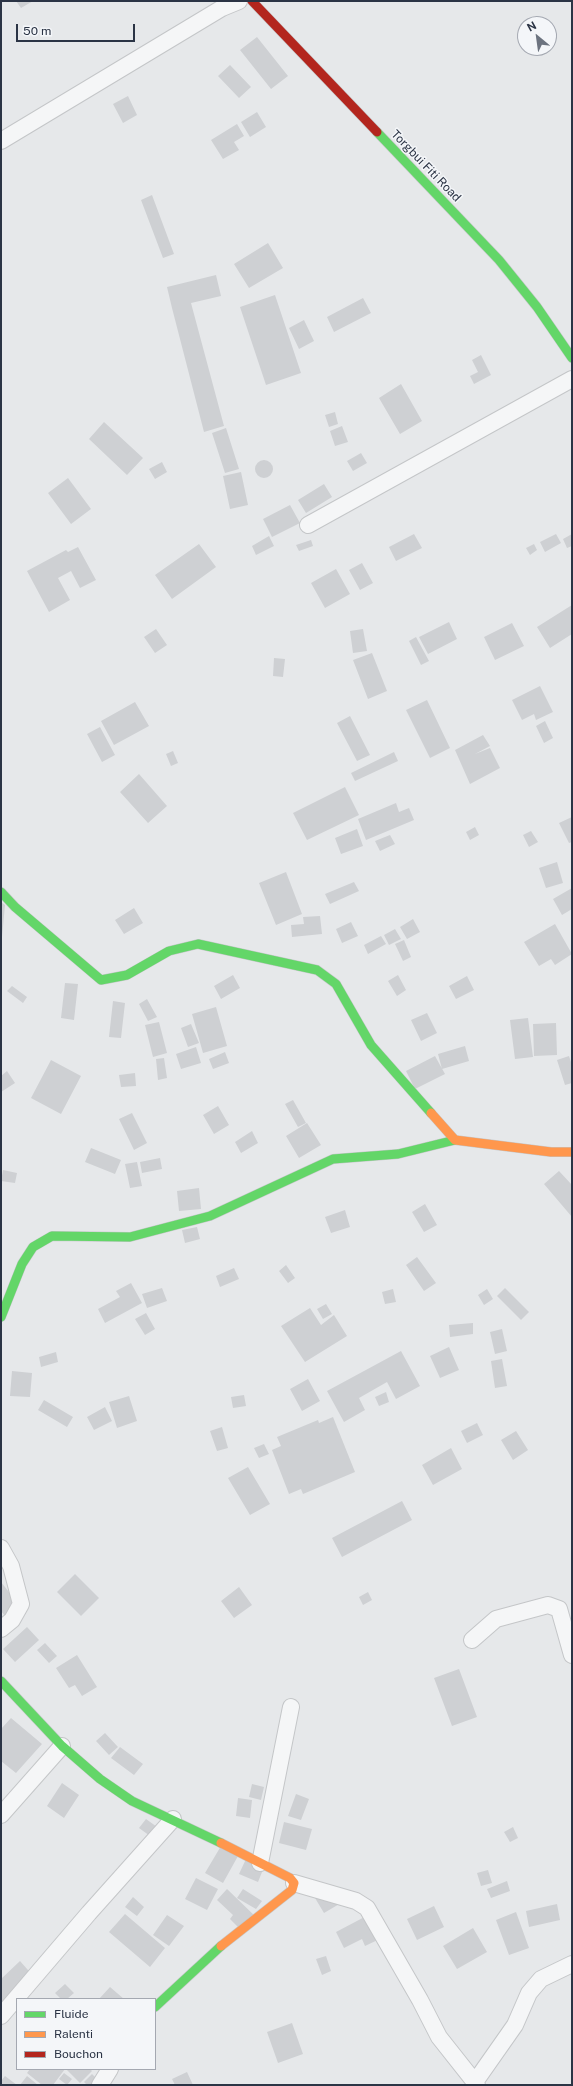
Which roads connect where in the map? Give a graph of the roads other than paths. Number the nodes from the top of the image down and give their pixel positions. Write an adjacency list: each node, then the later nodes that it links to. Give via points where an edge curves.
1 (239, 1): 3 (street, via 222,8)
2 (252, 1): 4 (street, Torgbui Fiti Road, via 499,260 537,307)
3 (1, 141)
4 (572, 358)
5 (572, 379): 6 (street)
6 (308, 525)
7 (1, 892): 8 (street, via 15,907 101,980 128,975 169,951 198,944 317,970 336,984 370,1045)
8 (454, 1140): 9 (street, via 551,1152); 10 (street, via 398,1154 333,1158 210,1216 130,1237 52,1236 33,1247 22,1264)
9 (572, 1152)
10 (1, 1317)
11 (1, 1548): 12 (street, via 11,1566 21,1604 12,1620)
12 (1, 1629)
13 (472, 1640): 14 (street, via 496,1619 548,1605 560,1609)
14 (572, 1655)
15 (1, 1681): 17 (street)
16 (291, 1707): 20 (street)
17 (62, 1746): 18 (street); 19 (street, via 100,1779 132,1801)
18 (1, 1815)
19 (173, 1819): 20 (street); 23 (street)
20 (260, 1863): 21 (street, via 290,1878)
21 (294, 1883): 25 (street, via 292,1890 219,1948); 28 (street, via 356,1901 367,1908 420,2000 438,2037)
22 (572, 1964): 28 (street, via 541,1979 529,1993 515,2025)
23 (16, 1998)
24 (16, 1998): 26 (street)
25 (156, 2006)
26 (1, 2016)
27 (109, 2070): 29 (street)
28 (476, 2084)
29 (100, 2085)

